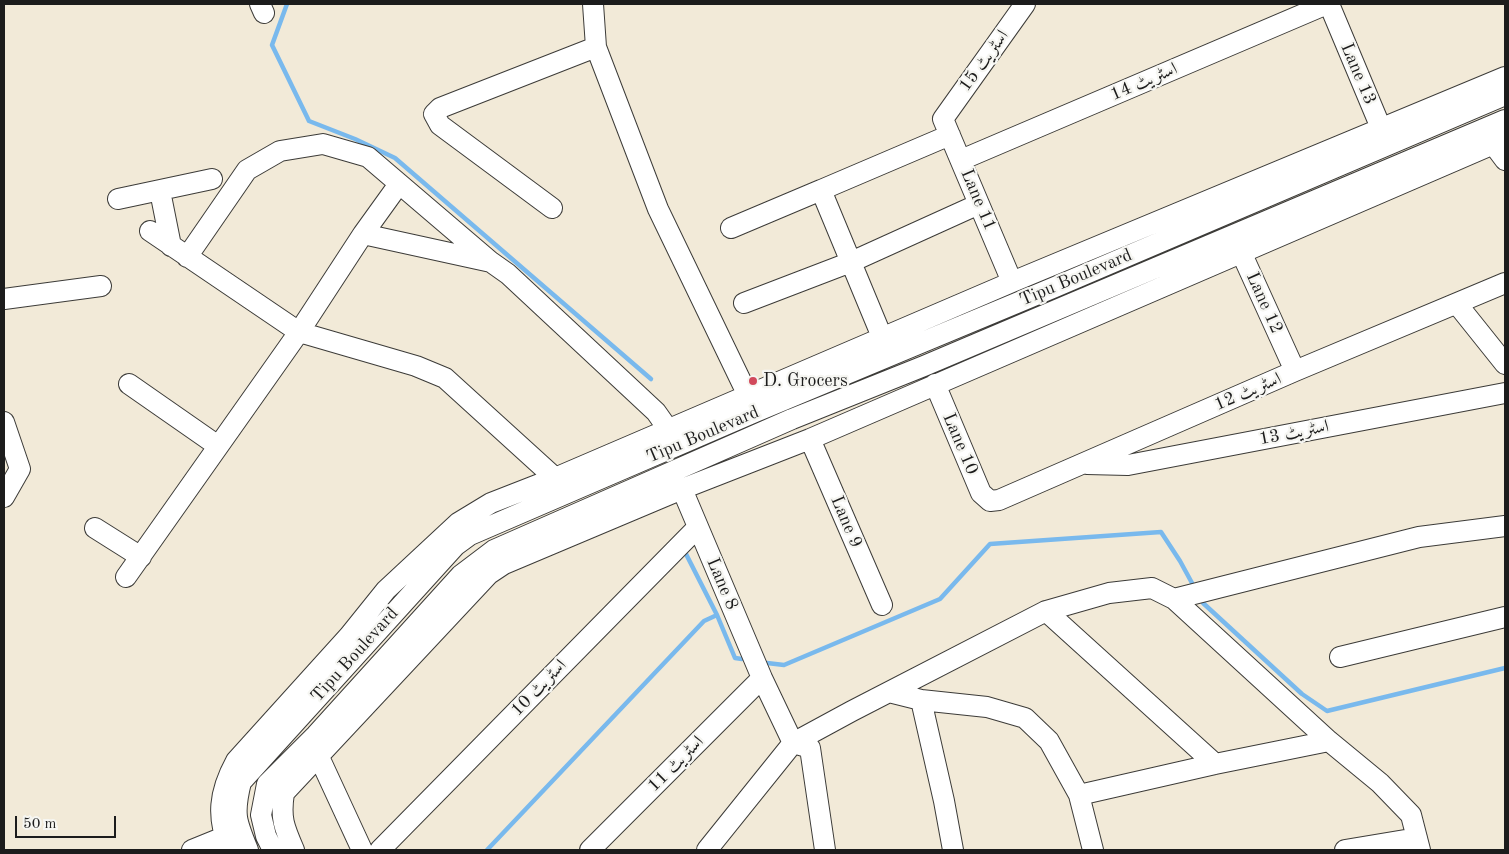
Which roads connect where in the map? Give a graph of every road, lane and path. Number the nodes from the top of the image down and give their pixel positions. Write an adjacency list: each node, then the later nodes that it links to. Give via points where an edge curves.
1 (593, 4): 4 (street)
2 (1025, 4): 8 (street, اسٹریٹ 15)
3 (1328, 4): 9 (street, Lane 13); 11 (street, اسٹریٹ 14)
4 (596, 47): 18 (street, via 440,108 434,114 440,125); 41 (street, via 658,208)
5 (1505, 76): 9 (street)
6 (1505, 95): 9 (street, Tipu Boulevard)
7 (1505, 120): 22 (street, Tipu Boulevard)
8 (947, 127): 11 (street, Lane 11); 14 (street)
9 (1384, 137): 26 (street); 29 (street, Tipu Boulevard)
10 (1501, 147): 22 (street)
11 (961, 160): 17 (street, Lane 11)
12 (212, 179): 15 (street)
13 (399, 184): 21 (street); 23 (street, via 368,157 323,144 280,151 248,170); 24 (street)
14 (821, 190): 19 (street); 25 (street)
15 (160, 191): 16 (street); 23 (street)
16 (118, 199)
17 (980, 204): 25 (street); 26 (street, Lane 11)
18 (552, 208)
19 (731, 228)
20 (150, 231): 23 (street)
21 (363, 234): 24 (street); 34 (street)
22 (1237, 243): 33 (street, Tipu Boulevard); 37 (street, Lane 12); 39 (street)
23 (179, 251): 34 (street)
24 (491, 262): 43 (street, via 508,274 656,412)
25 (851, 262): 31 (street); 35 (street)
26 (1012, 282): 35 (street)
27 (1505, 283): 32 (street, اسٹریٹ 12)
28 (101, 286): 30 (street)
29 (1055, 287): 33 (street); 41 (street, Tipu Boulevard)
30 (4, 299)
31 (744, 303)
32 (1457, 304): 36 (street); 37 (street, اسٹریٹ 12)
33 (1062, 308): 56 (street, Tipu Boulevard, via 792,419)
34 (299, 332): 45 (street); 48 (street, via 416,366 445,378)
35 (882, 337): 41 (street)
36 (1505, 364)
37 (1294, 371): 46 (street, اسٹریٹ 12)
38 (129, 384): 45 (street)
39 (935, 384): 44 (street); 51 (street, Lane 10, via 981,493)
40 (1505, 393): 46 (street, اسٹریٹ 13, via 1128,465)
41 (752, 403): 43 (street); 52 (street, Tipu Boulevard)
42 (5, 424): 47 (street); 50 (street, via 20,469)
43 (668, 429): 48 (street)
44 (810, 439): 49 (street); 60 (street, Lane 9)
45 (218, 446): 57 (street)
46 (1081, 464): 51 (street, اسٹریٹ 12)
47 (4, 466)
48 (555, 478): 72 (street, via 491,504 458,523 386,590 349,636 236,761 226,779 220,802)
49 (682, 489): 54 (street, Lane 8); 56 (street)
50 (4, 497)
51 (990, 501)
52 (542, 504): 56 (street); 76 (street, Tipu Boulevard, via 470,535 455,546 241,782 236,804 238,824)
53 (1505, 526): 59 (street, via 1419,537)
54 (698, 527): 64 (street, Lane 8); 80 (street, اسٹریٹ 10)
55 (95, 528): 57 (street)
56 (552, 534): 69 (street, via 489,574); 77 (street, Tipu Boulevard, via 494,550 461,575 316,736 267,784 261,815)
57 (140, 557): 58 (street)
58 (126, 577)
59 (1174, 599): 61 (street, via 1152,588 1109,593); 67 (street)
60 (882, 605)
61 (1046, 611): 65 (street); 70 (street)
62 (1505, 617): 63 (street)
63 (1340, 657)
64 (762, 678): 68 (street, Lane 8); 81 (street, اسٹریٹ 11)
65 (889, 692): 66 (street); 68 (street)
66 (921, 700): 71 (street, via 987,707 1026,718 1050,740); 83 (street)
67 (1329, 742): 70 (street); 73 (street, via 1380,783 1411,815)
68 (793, 743): 74 (street, via 810,748); 82 (street)
69 (319, 757): 78 (street, via 284,793 285,830); 79 (street)
70 (1214, 764): 71 (street)
71 (1079, 795): 84 (street)
72 (227, 844): 75 (street)
73 (1418, 844): 85 (street)
74 (821, 848)
75 (192, 850)
76 (248, 850)
77 (272, 850)
78 (294, 850)
79 (362, 850)
80 (380, 850)
81 (590, 850)
82 (707, 850)
83 (953, 850)
84 (1093, 850)
85 (1344, 850)

